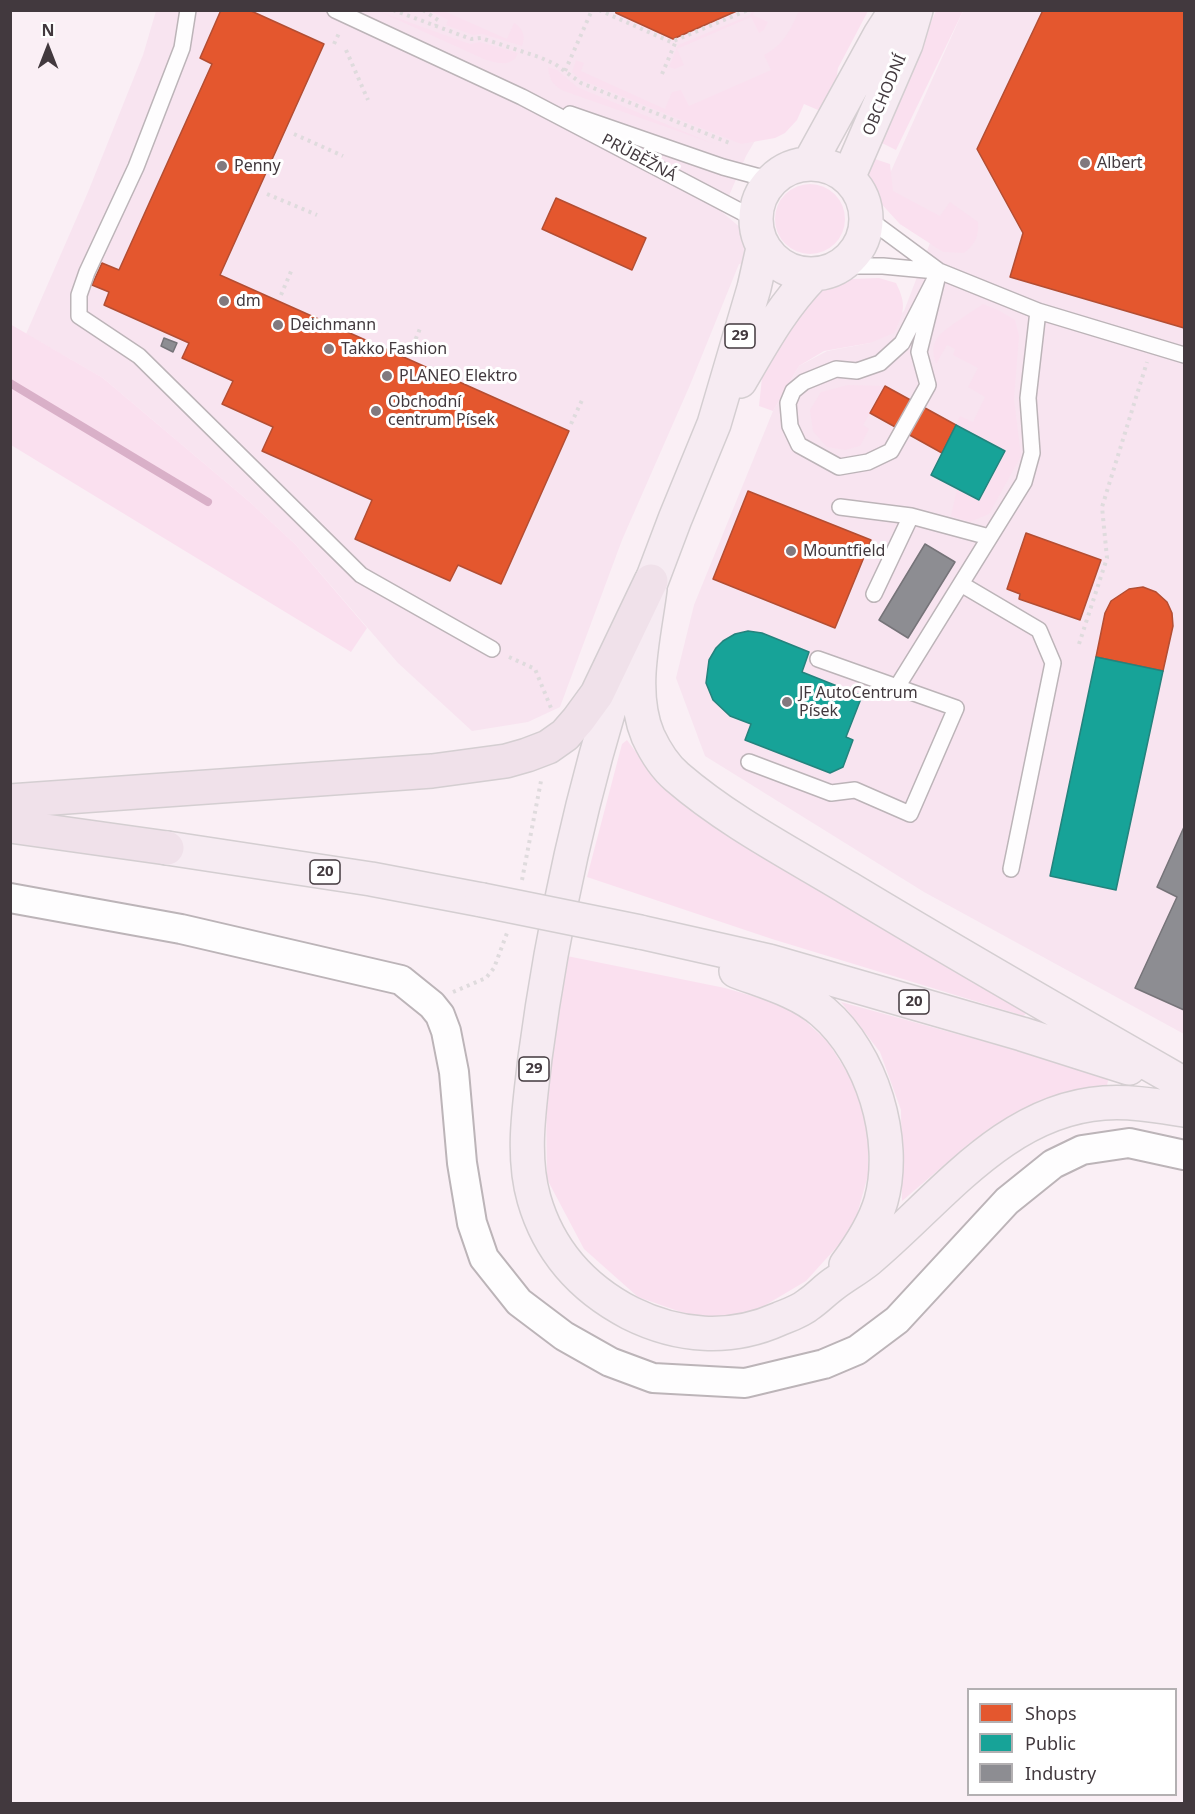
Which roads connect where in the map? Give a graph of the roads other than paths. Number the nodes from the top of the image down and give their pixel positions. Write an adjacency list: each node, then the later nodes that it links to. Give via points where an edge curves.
1 (188, 10): 22 (lane, via 182,48 136,167 87,272 79,295 79,316 139,356 361,575)
2 (334, 10): 5 (lane, PRŮBĚŽNÁ)
3 (896, 10): 6 (main road, OBCHODNÍ)
4 (916, 10): 7 (main road, OBCHODNÍ, via 906,44)
5 (522, 97): 8 (lane, PRŮBĚŽNÁ); 10 (lane, PRŮBĚŽNÁ)
6 (808, 164): 7 (main road, via 835,170); 8 (main road, via 795,166)
7 (848, 178): 9 (main road, via 863,202)
8 (771, 180): 10 (main road, via 757,205)
9 (866, 217): 11 (main road, via 865,232 852,257); 12 (lane)
10 (759, 234): 11 (main road, via 772,259 784,268 798,273); 15 (main road, 29, via 751,298)
11 (826, 271): 12 (lane, via 883,266); 15 (main road, 29, via 791,297)
12 (939, 271): 12 (lane, via 902,344 880,363 857,371 836,369 804,382 794,391 788,404 790,426 799,445 839,467 868,462 891,451 928,385 919,352); 13 (lane)
13 (1038, 311): 14 (lane); 18 (lane, via 1028,398 1032,453 1023,482)
14 (1185, 355)
15 (714, 424): 19 (main road, 29)
16 (840, 507): 17 (lane)
17 (911, 516): 18 (lane); 21 (lane)
18 (989, 537): 20 (lane)
19 (651, 581): 26 (highway, via 597,694 565,735 548,747 506,761 432,771); 33 (main road, via 639,678 641,716 659,757 674,775 734,819); 36 (main road, 29, via 592,765 551,957 530,1104 527,1154 533,1195 544,1229 572,1270 607,1301 657,1325 710,1335 740,1332 807,1306)
20 (961, 584): 24 (lane); 30 (lane, via 1039,630 1053,663)
21 (874, 594)
22 (492, 649)
23 (818, 659): 24 (lane)
24 (897, 687): 25 (lane, via 956,708 910,814 855,790 831,793)
25 (749, 762)
26 (10, 801)
27 (10, 826): 29 (highway, 20)
28 (10, 841): 29 (highway, 20)
29 (167, 848): 32 (main road, 20, bridge, via 371,879)
30 (1011, 869)
31 (10, 898): 35 (street, via 181,928 401,980 432,1005 446,1031 472,1223 484,1258 519,1302 564,1336 610,1362 653,1378 745,1383 824,1364 857,1350 897,1320 1007,1201 1053,1164 1082,1150 1129,1143)
32 (640, 932): 33 (main road, 20, via 769,961); 36 (main road, via 796,995 823,1012 848,1041 873,1084 885,1129 886,1165 880,1201 864,1240)
33 (1185, 1086)
34 (1185, 1110): 36 (main road, via 1104,1103 1060,1111 1036,1121 986,1154 867,1261)
35 (1185, 1155)
36 (832, 1285)

